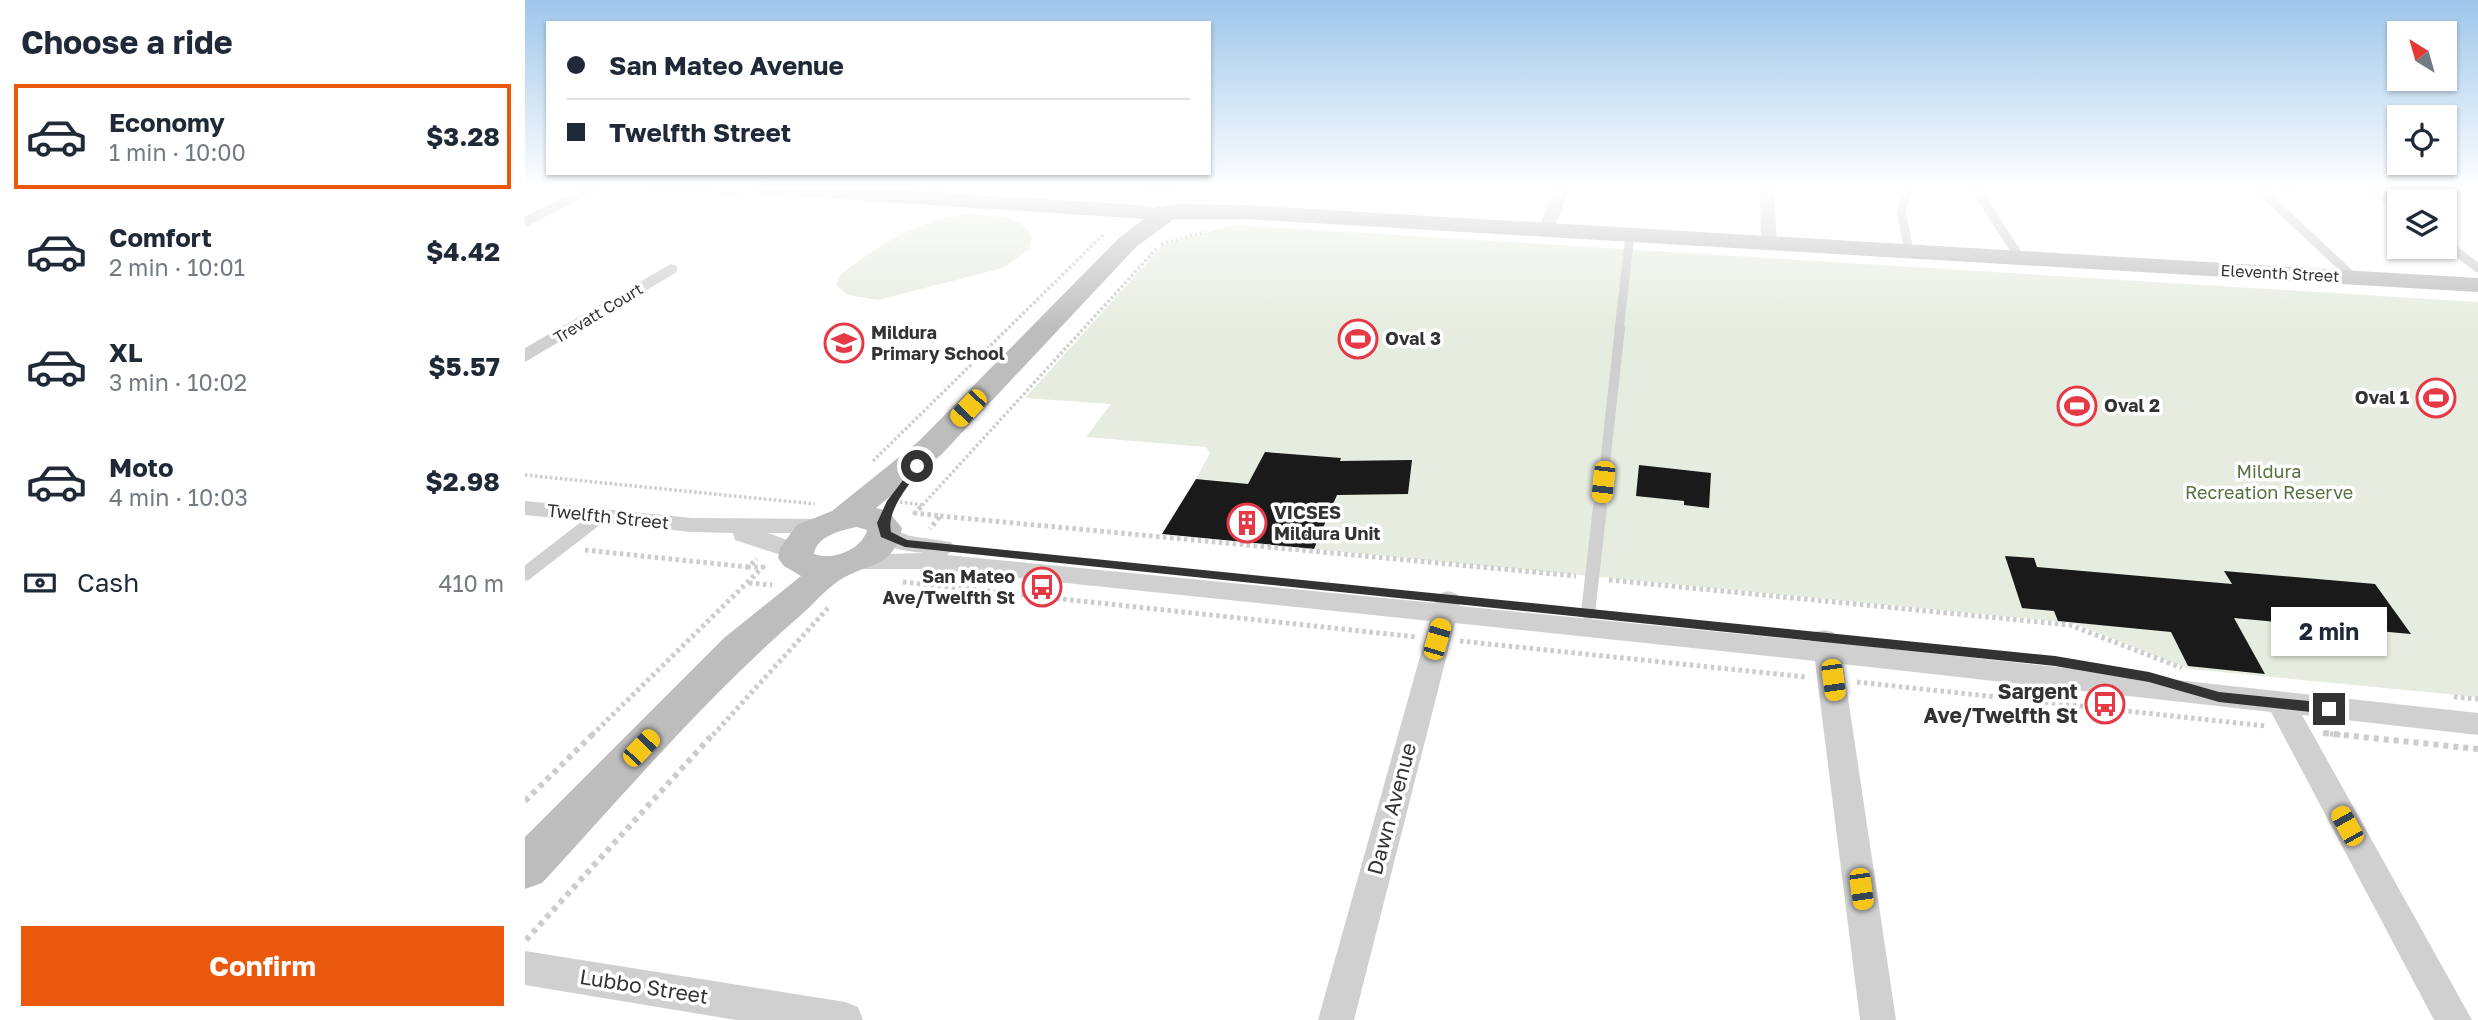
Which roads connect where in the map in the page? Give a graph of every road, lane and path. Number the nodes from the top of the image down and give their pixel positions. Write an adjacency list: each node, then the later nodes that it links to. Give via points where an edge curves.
1 (1630, 235): 32 (lane)
2 (1102, 236): 22 (path)
3 (1133, 236): 21 (main road)
4 (1160, 236): 12 (path)
5 (1192, 236): 12 (path)
6 (1641, 236): 11 (main road, Eleventh Street)
7 (1774, 236): 11 (street)
8 (1906, 236): 13 (lane)
9 (2005, 236): 15 (lane)
10 (2309, 236): 18 (lane)
11 (1775, 243): 13 (main road, Eleventh Street)
12 (1161, 244): 26 (path, via 915,513)
13 (1909, 251): 15 (main road, Eleventh Street)
14 (2457, 252): 16 (lane)
15 (2019, 258): 18 (main road, Eleventh Street)
16 (2478, 268)
17 (671, 269): 20 (street, Trevatt Court)
18 (2354, 278): 19 (main road, Eleventh Street)
19 (2478, 285)
20 (525, 356)
21 (930, 448): 27 (main road, via 893,501); 28 (main road)
22 (865, 468)
23 (525, 475): 28 (path)
24 (525, 508): 25 (street, Twelfth Street)
25 (600, 516): 28 (street, Twelfth Street); 29 (lane)
26 (940, 516): 27 (path); 32 (path)
27 (897, 541): 28 (main road, via 873,550); 28 (main road, via 868,517); 34 (street); 34 (path, via 885,580)
28 (817, 543): 30 (path); 43 (main road, via 738,648); 44 (path)
29 (559, 547): 30 (path); 31 (lane)
30 (748, 567): 42 (path, via 763,567)
31 (525, 574)
32 (1593, 578): 33 (lane); 36 (path, via 2070,625)
33 (1588, 613): 34 (street); 35 (street)
34 (1443, 617): 35 (street); 35 (path); 47 (street, Dawn Avenue)
35 (1828, 656): 39 (path); 39 (street, via 2219,697); 48 (street)
36 (2193, 671)
37 (2444, 696): 38 (path)
38 (2478, 699)
39 (2287, 717): 40 (street); 41 (path); 49 (street)
40 (2478, 724)
41 (2478, 749)
42 (525, 800)
43 (525, 868)
44 (525, 941)
45 (525, 968): 46 (street, Lubbo Street)
46 (845, 1020)
47 (1336, 1020)
48 (1878, 1020)
49 (2454, 1020)

